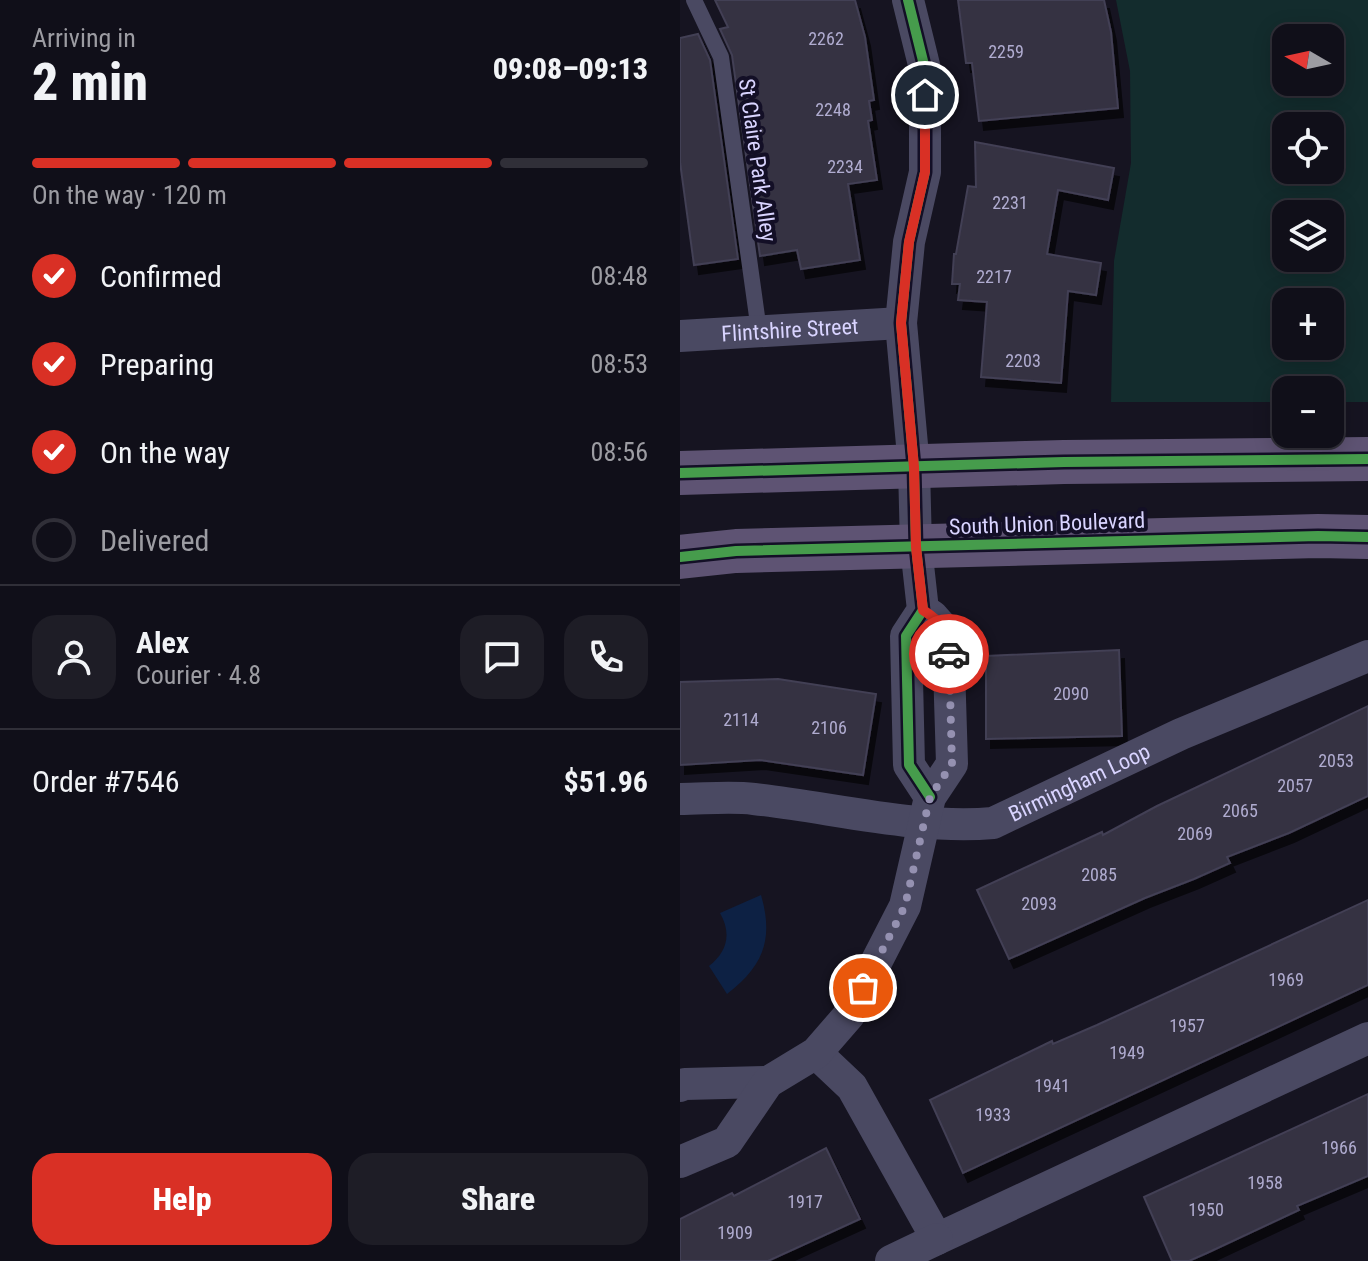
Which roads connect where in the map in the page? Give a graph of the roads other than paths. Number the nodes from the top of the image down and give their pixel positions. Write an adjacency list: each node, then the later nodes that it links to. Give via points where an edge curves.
1 (694, 0): 4 (lane, St Claire Park Alley, via 721,57)
2 (908, 0): 3 (street, via 925,69 925,172 909,242)
3 (901, 323): 4 (street, Flintshire Street); 7 (street)
4 (759, 331): 5 (street, Flintshire Street)
5 (680, 336)
6 (1368, 459): 7 (main road)
7 (914, 467): 8 (main road); 10 (street)
8 (680, 473)
9 (1368, 537): 10 (main road, South Union Boulevard)
10 (916, 547): 11 (main road, South Union Boulevard); 12 (street)
11 (680, 557)
12 (923, 610): 15 (street, via 906,636 909,765); 15 (street, via 948,634 952,764)
13 (1368, 656): 15 (street, Birmingham Loop, via 1181,734 993,823 974,825)
14 (680, 799): 15 (street, Birmingham Loop)
15 (928, 809): 17 (street, via 905,906 849,1015)
16 (1368, 1038): 21 (street)
17 (816, 1053): 18 (street); 21 (street, via 852,1087)
18 (768, 1082): 19 (street); 20 (street, via 727,1142)
19 (680, 1086)
20 (680, 1162)
21 (937, 1239): 22 (street)
22 (891, 1261)

